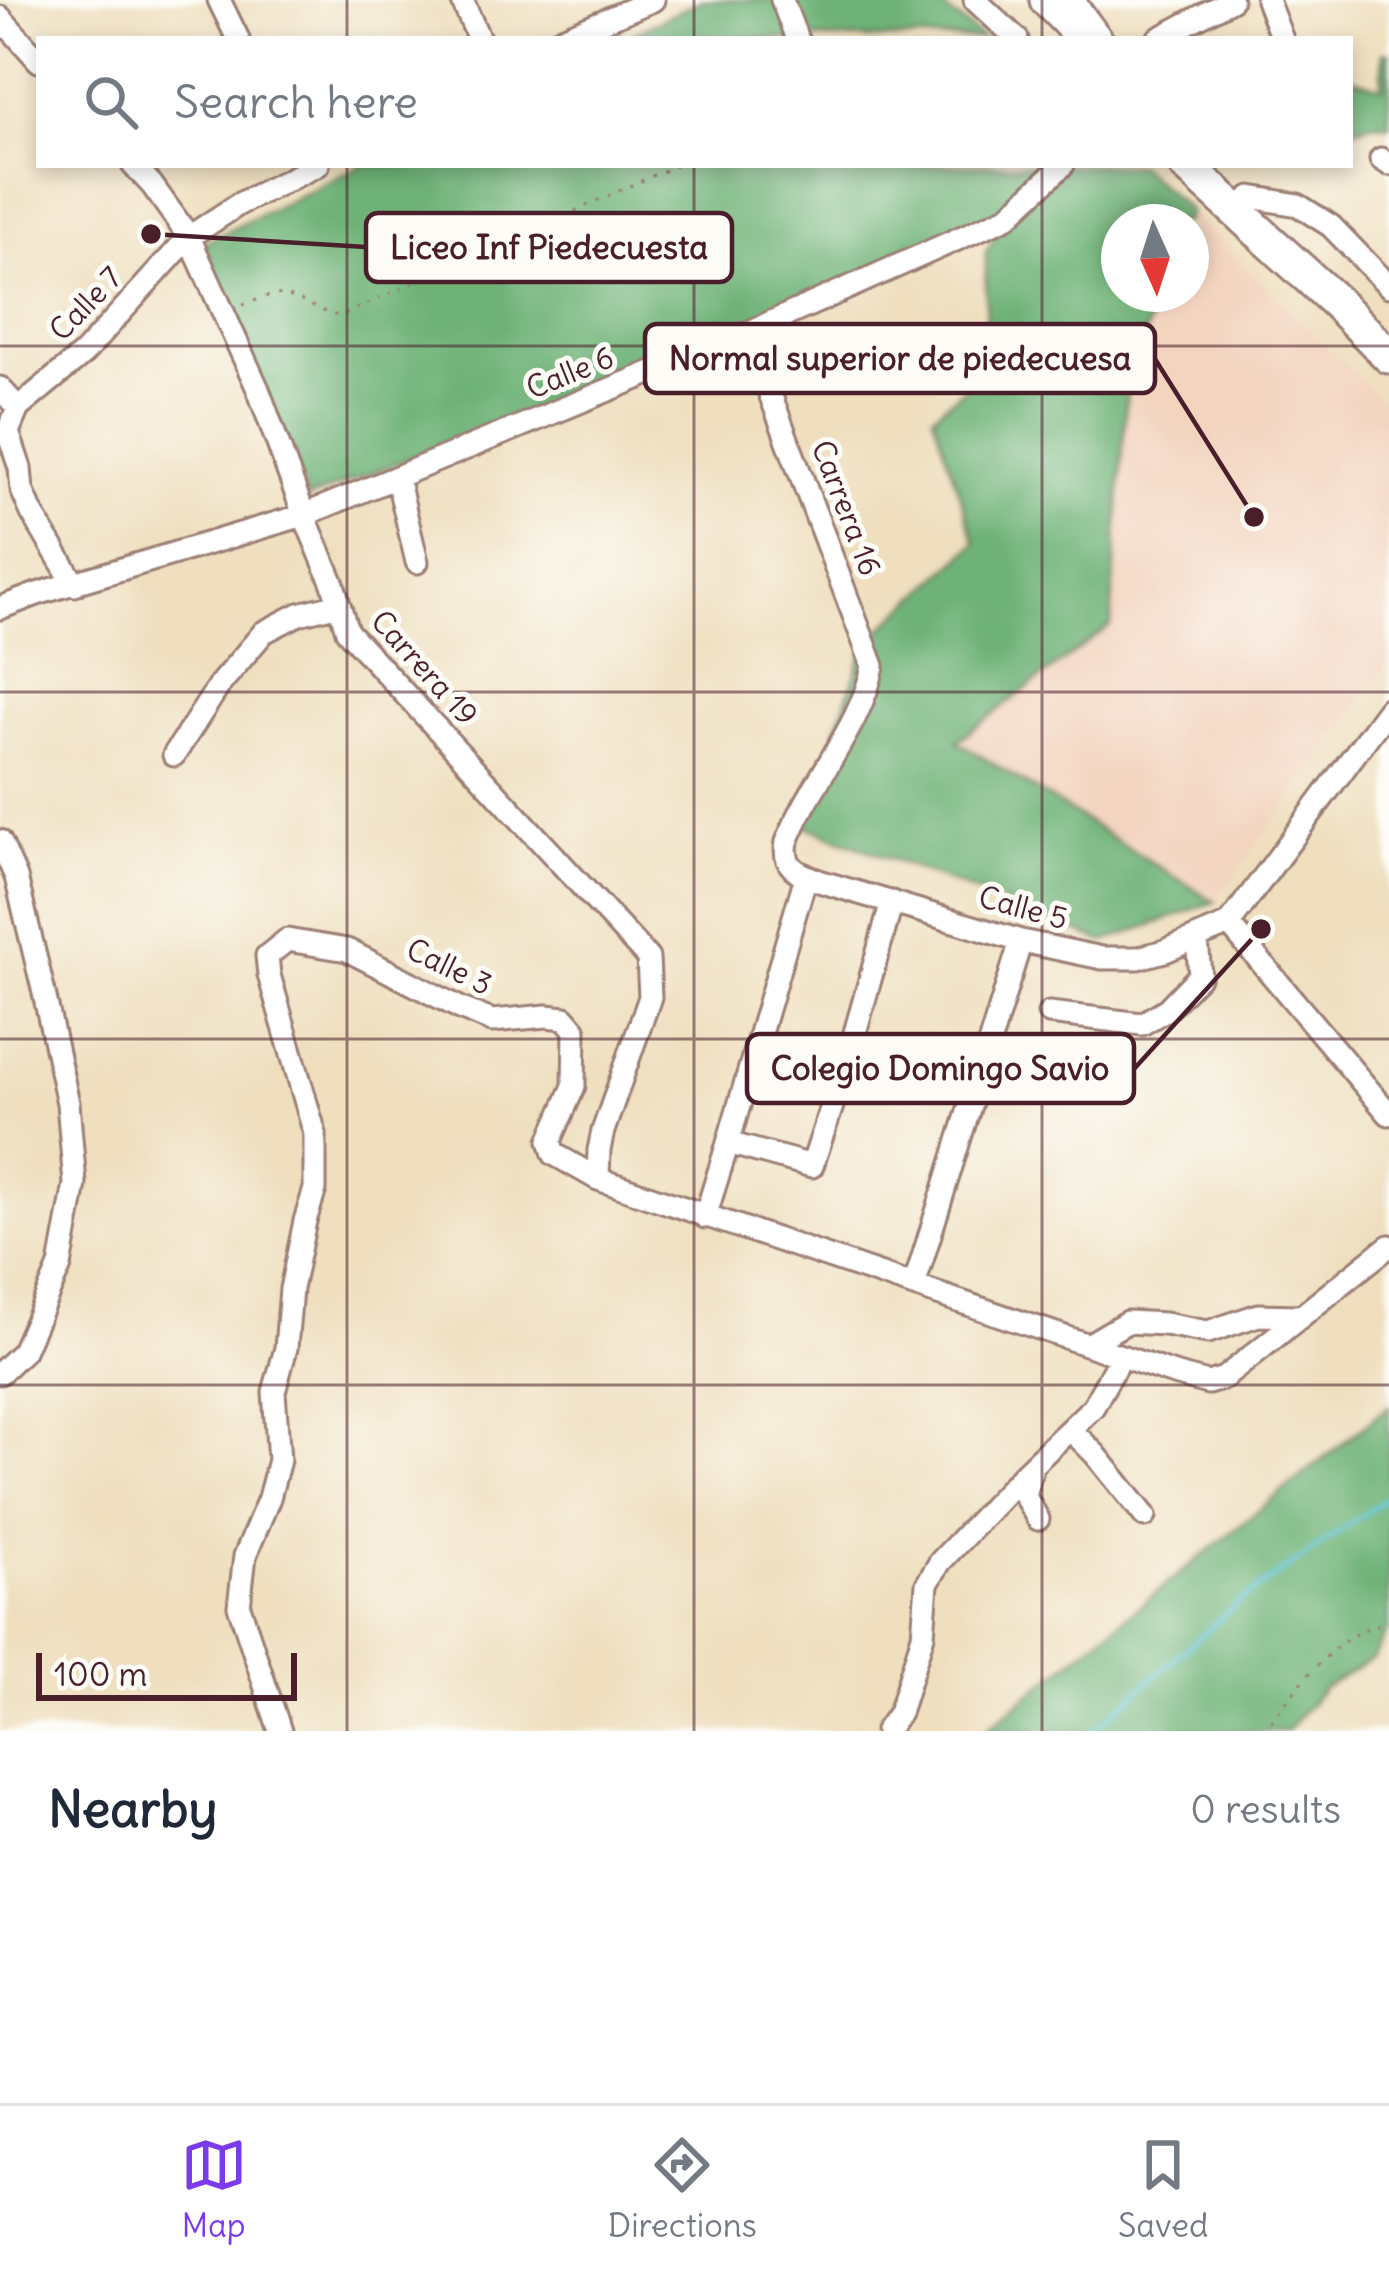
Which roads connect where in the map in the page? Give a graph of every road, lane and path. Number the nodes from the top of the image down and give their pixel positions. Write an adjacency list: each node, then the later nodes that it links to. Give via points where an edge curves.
1 (219, 0): 13 (street)
2 (462, 0): 14 (street)
3 (653, 0): 11 (street)
4 (782, 0): 16 (street)
5 (974, 0): 17 (street)
6 (1023, 0): 18 (highway)
7 (1047, 0): 19 (highway)
8 (1073, 0): 20 (street)
9 (1231, 0): 21 (street)
10 (1268, 0): 22 (street)
11 (606, 8): 15 (street)
12 (0, 17): 23 (street)
13 (237, 36)
14 (478, 36)
15 (564, 36)
16 (796, 36)
17 (1014, 36)
18 (1058, 36)
19 (1082, 36)
20 (1100, 36)
21 (1164, 36)
22 (1281, 36)
23 (36, 58)
24 (136, 168): 31 (street, Carrera 19)
25 (307, 168): 31 (street, Calle 7)
26 (670, 168): 33 (path, via 340,316 285,295)
27 (1060, 168): 35 (street, Calle 6, via 1007,217)
28 (1189, 168): 36 (highway)
29 (1219, 168): 30 (highway)
30 (1251, 197): 32 (street, via 1298,205 1331,226); 34 (highway)
31 (189, 237): 33 (street, Carrera 19); 38 (street, Calle 7, via 82,354)
32 (1389, 286)
33 (223, 314): 40 (street, Carrera 19)
34 (1389, 328)
35 (747, 333): 39 (street, Calle 6); 48 (street, Carrera 16, via 873,666 862,705 787,842 787,863)
36 (1389, 356)
37 (0, 388): 38 (street)
38 (18, 408): 42 (street, via 8,432 22,490)
39 (397, 477): 40 (street, Calle 6); 41 (street)
40 (304, 515): 42 (street, Calle 6); 43 (street, Carrera 19)
41 (417, 562)
42 (75, 585): 44 (street)
43 (339, 604): 46 (street, via 264,632); 56 (street, Carrera 19, via 347,631 648,958 650,997 603,1131)
44 (0, 608)
45 (1389, 708): 50 (street, Calle 5)
46 (174, 755)
47 (0, 841): 63 (street, via 44,993 68,1103 75,1184 60,1267 23,1351)
48 (806, 876): 49 (street, Calle 5); 55 (street)
49 (892, 902): 52 (street, Calle 5); 55 (street, via 812,1166)
50 (1229, 924): 51 (street, Calle 5); 54 (street)
51 (1197, 939): 52 (street, Calle 5, via 1138,958); 53 (street, via 1199,975 1142,1024)
52 (1021, 941): 59 (street)
53 (1049, 1013)
54 (1389, 1114)
55 (728, 1142): 57 (street)
56 (598, 1179): 57 (street, Calle 3); 69 (street, Calle 3, via 554,1154 550,1141 574,1086 575,1030 565,1018 492,1021 347,950 287,940 267,956 315,1134 315,1189 274,1392 278,1460 244,1556 239,1606)
57 (705, 1217): 59 (street, Calle 3)
58 (1389, 1246): 60 (street, Calle 3)
59 (914, 1286): 61 (street, Calle 3)
60 (1300, 1316): 61 (street, via 1258,1315 1208,1332 1126,1322); 62 (street, Calle 3, via 1208,1383)
61 (1088, 1345): 62 (street, Calle 3)
62 (1121, 1356): 64 (street, via 1093,1407)
63 (0, 1373)
64 (1070, 1429): 65 (street); 66 (street)
65 (1033, 1465): 67 (street, via 1024,1495); 70 (street, via 927,1584 923,1635)
66 (1144, 1516)
67 (1038, 1519)
68 (1389, 1622): 71 (path, via 1371,1625 1312,1668)
69 (280, 1731)
70 (886, 1731)
71 (1264, 1731)

